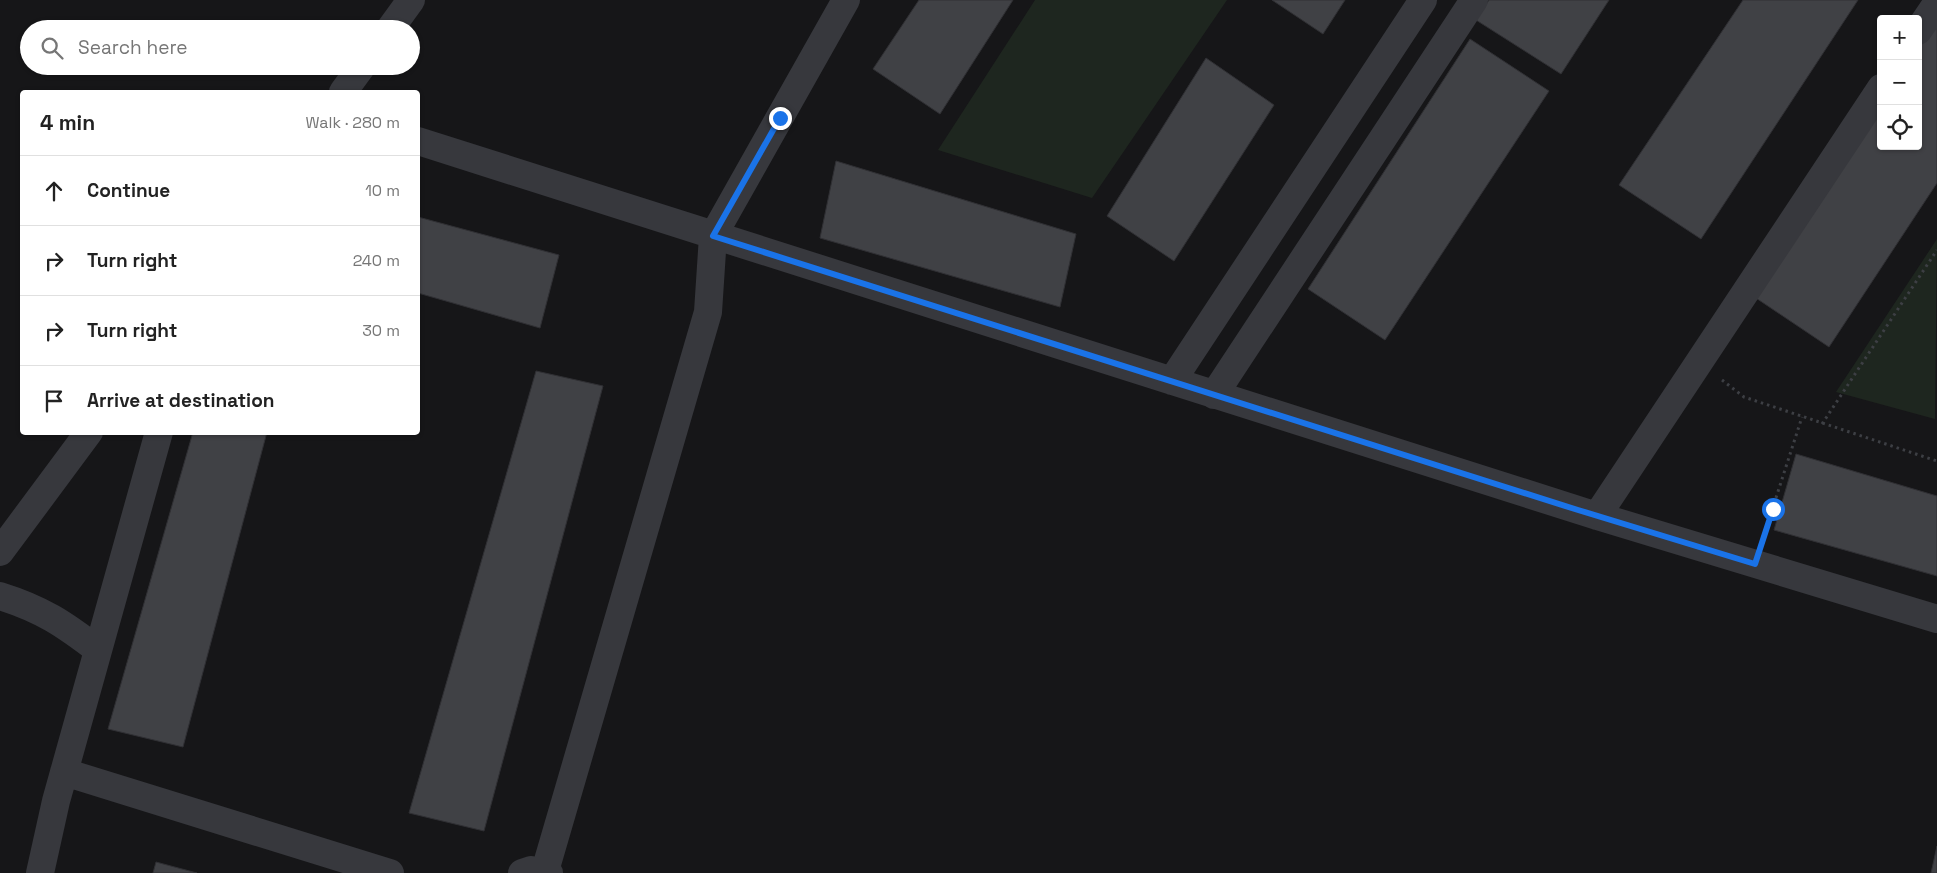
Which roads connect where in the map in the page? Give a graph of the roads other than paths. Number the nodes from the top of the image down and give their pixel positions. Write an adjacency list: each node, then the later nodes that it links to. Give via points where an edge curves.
1 (411, 0): 6 (street)
2 (846, 0): 12 (street)
3 (1423, 0): 13 (street)
4 (1474, 0): 14 (street)
5 (1937, 2): 7 (street)
6 (397, 20)
7 (1922, 25)
8 (355, 75): 9 (street)
9 (344, 90)
10 (1877, 94): 17 (street)
11 (420, 143): 12 (street)
12 (713, 236): 13 (street); 23 (street, via 708,312)
13 (1172, 381): 14 (street)
14 (1214, 395): 17 (street)
15 (87, 435): 18 (street)
16 (158, 435): 21 (street)
17 (1597, 516): 20 (street)
18 (0, 552)
19 (0, 596): 21 (street, via 60,621)
20 (1937, 619)
21 (98, 650): 22 (street)
22 (64, 772): 24 (street); 25 (street)
23 (538, 872)
24 (40, 873)
25 (390, 873)

